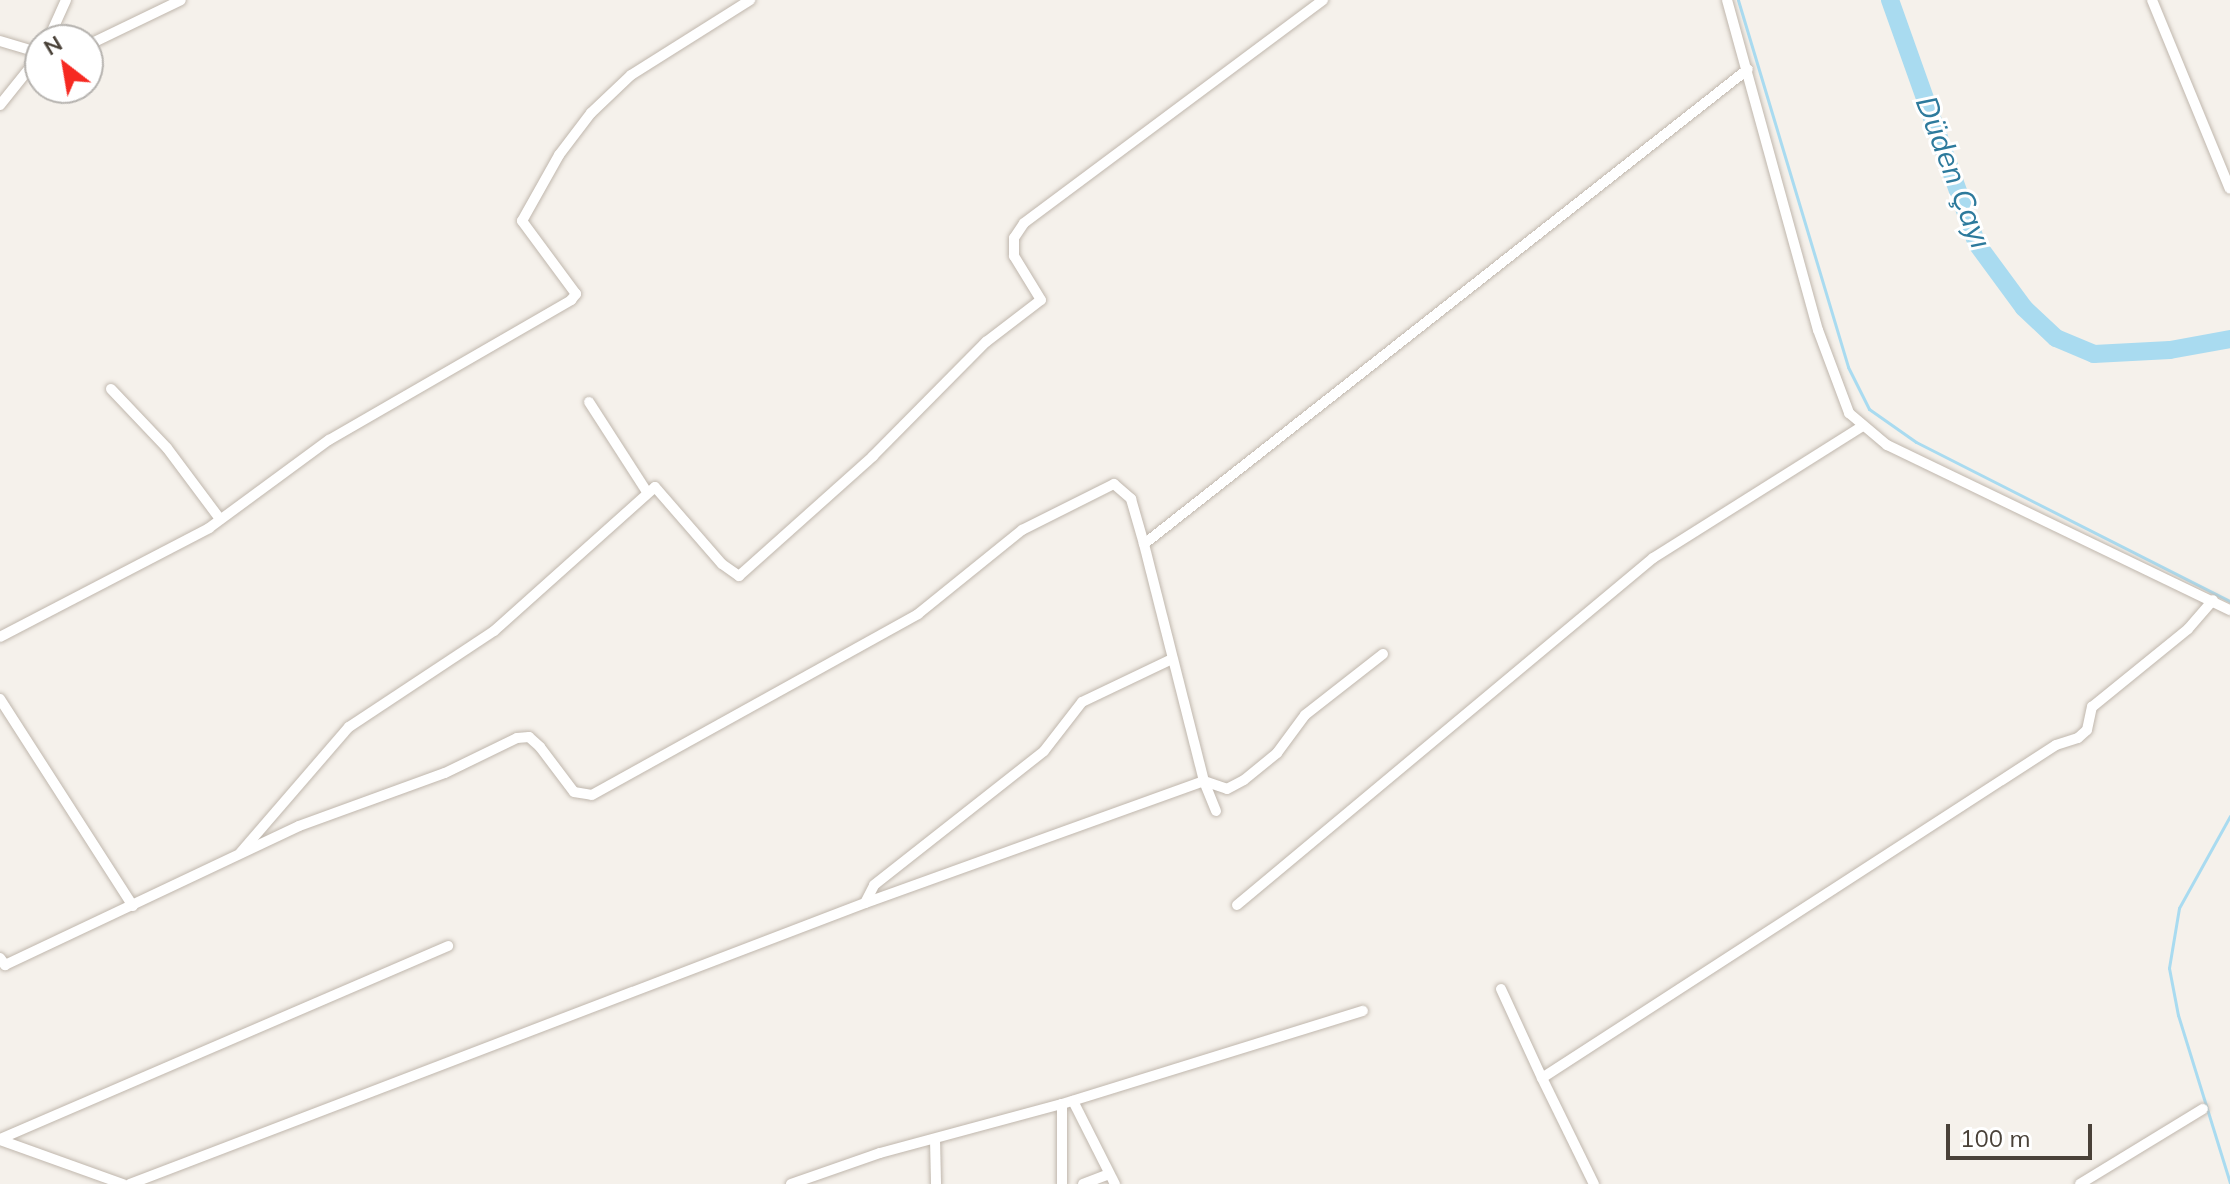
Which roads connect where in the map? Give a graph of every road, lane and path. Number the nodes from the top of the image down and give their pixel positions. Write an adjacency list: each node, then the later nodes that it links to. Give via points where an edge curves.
1 (66, 0): 7 (street)
2 (181, 0): 8 (street)
3 (750, 0): 19 (street, via 631,75 591,113 559,155 522,221 576,294 571,300 329,440)
4 (1323, 0): 18 (street, via 1024,223 1014,238 1014,256 1041,300 1035,308 1005,324 873,456 739,576 722,564 662,490)
5 (1727, 0): 11 (street)
6 (2152, 0): 14 (street)
7 (55, 24)
8 (104, 37)
9 (0, 41): 10 (street)
10 (24, 49)
11 (1748, 69): 17 (street, via 1818,330 1841,397); 20 (street)
12 (24, 74): 13 (street)
13 (0, 105)
14 (2230, 189)
15 (111, 389): 19 (street, via 167,448)
16 (589, 402): 18 (street)
17 (1863, 426): 21 (street, via 1887,445); 31 (street, via 1653,558)
18 (647, 492): 29 (street, via 494,631 349,727)
19 (220, 519): 23 (street)
20 (1144, 544): 25 (street); 29 (street, via 1131,499 1114,484 1022,530 918,614 592,795 574,792 540,747 529,737 517,738 445,773 299,826)
21 (2213, 600): 22 (street); 37 (street, via 2188,629 2092,707 2087,730 2078,738 2056,745)
22 (2230, 610)
23 (0, 637)
24 (1383, 654): 27 (street, via 1305,715 1277,753 1244,780 1227,789)
25 (1170, 660): 27 (street); 30 (street, via 1082,702 1044,751 874,885)
26 (0, 699): 32 (street)
27 (1204, 781): 28 (street); 30 (street)
28 (1216, 811)
29 (238, 857): 32 (street)
30 (865, 903): 44 (street, via 763,947)
31 (1237, 905)
32 (133, 906): 34 (street)
33 (448, 946): 40 (street)
34 (2, 963)
35 (1501, 989): 37 (street)
36 (1363, 1011): 38 (street)
37 (1542, 1078): 49 (street)
38 (1068, 1102): 41 (street); 42 (street); 47 (street)
39 (2203, 1109): 50 (street)
40 (0, 1139): 43 (street)
41 (935, 1139): 45 (street); 46 (street)
42 (1112, 1179): 48 (street)
43 (123, 1184)
44 (130, 1184)
45 (791, 1184)
46 (936, 1184)
47 (1062, 1184)
48 (1083, 1184)
49 (1594, 1184)
50 (2080, 1184)

